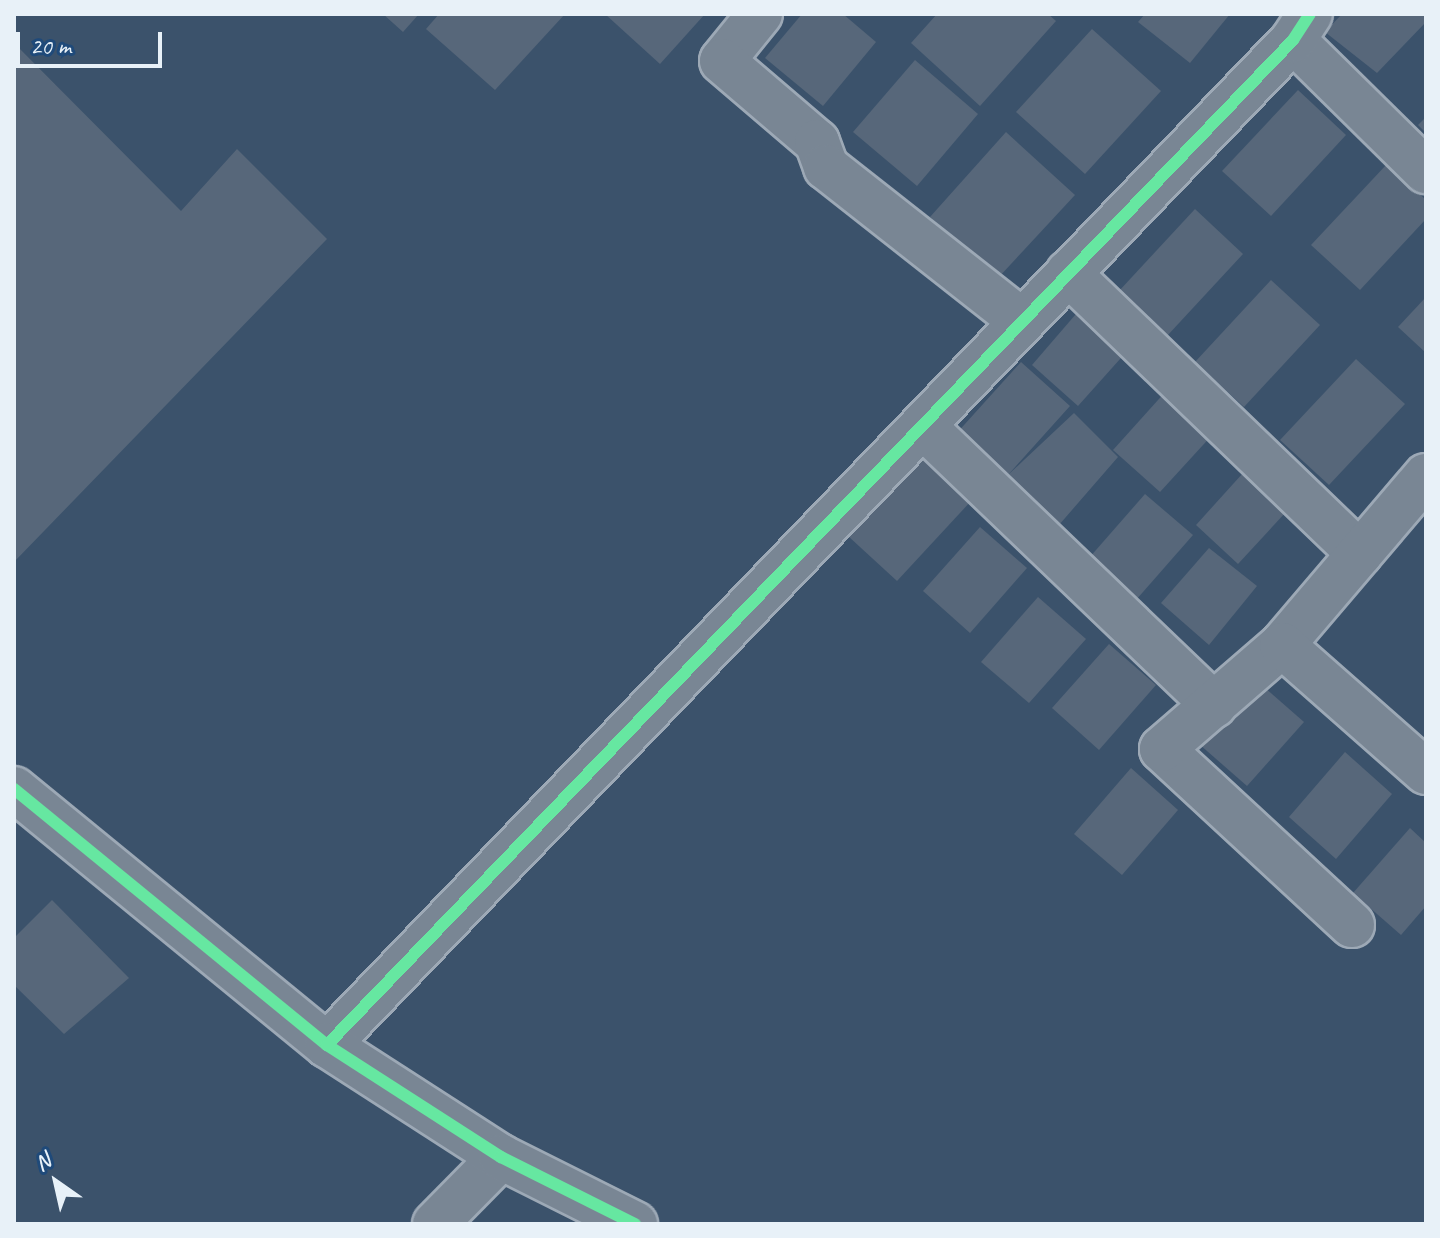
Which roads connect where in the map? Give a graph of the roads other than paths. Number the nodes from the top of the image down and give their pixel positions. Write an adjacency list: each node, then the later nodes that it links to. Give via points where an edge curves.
1 (760, 14): 5 (street, via 722,61 817,142 826,167)
2 (1301, 27): 3 (street); 4 (street)
3 (1426, 171)
4 (1068, 273): 5 (street); 8 (street)
5 (1022, 321): 6 (street)
6 (924, 427): 10 (street); 14 (street, via 458,903)
7 (1426, 476): 8 (street)
8 (1360, 554): 9 (street)
9 (1282, 645): 10 (street); 11 (street)
10 (1214, 705): 13 (street, via 1162,749)
11 (1426, 772)
12 (14, 789): 14 (street)
13 (1352, 925)
14 (327, 1045): 15 (street)
15 (501, 1157): 16 (street); 17 (street)
16 (435, 1224)
17 (635, 1224)

